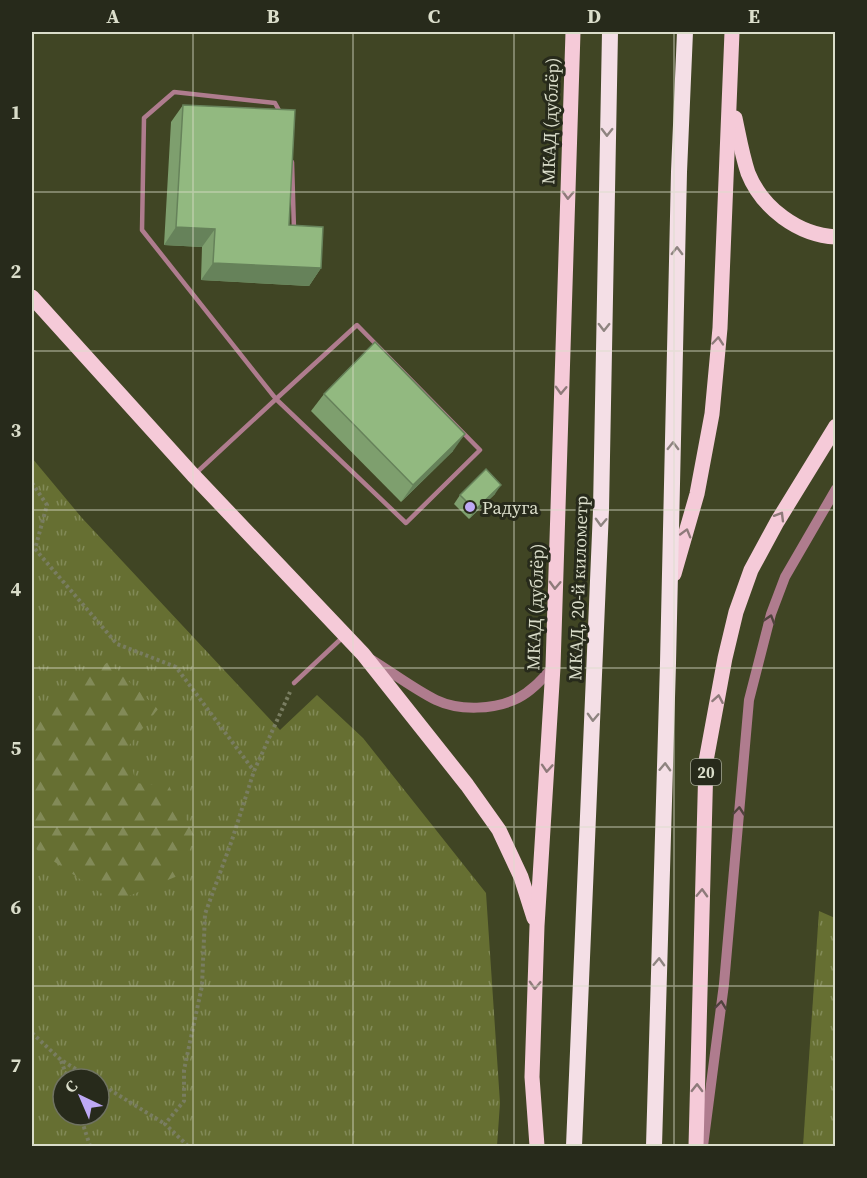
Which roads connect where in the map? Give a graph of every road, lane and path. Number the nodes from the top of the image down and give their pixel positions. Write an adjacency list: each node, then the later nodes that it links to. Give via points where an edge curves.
1 (573, 32): 20 (main road, МКАД (дублёр), one-way to 20)
2 (609, 32): 34 (highway, МКАД, 20-й километр, one-way to 34, via 602,510)
3 (685, 32): 17 (highway, one-way to 3)
4 (732, 32): 5 (main road)
5 (730, 90): 9 (main road, via 741,150 749,176 763,199 780,217 804,230); 17 (main road, one-way to 5, via 697,494 712,414 720,328)
6 (285, 120): 11 (lane, via 275,103 174,92 144,118 142,230)
7 (291, 151): 8 (lane)
8 (294, 230)
9 (836, 237)
10 (32, 297): 13 (main road)
11 (276, 399): 11 (lane, via 406,523 480,450 357,325); 13 (lane)
12 (836, 426): 36 (main road, 20, one-way to 12, via 706,761 725,658 751,570)
13 (193, 475): 18 (main road)
14 (32, 483): 16 (path, via 47,505)
15 (836, 489): 37 (street, one-way to 15, via 724,984 749,700 784,577)
16 (33, 549): 22 (path, via 117,644 176,667)
17 (670, 589): 35 (highway, one-way to 17)
18 (344, 635): 19 (main road); 21 (lane)
19 (363, 654): 20 (street, via 436,700 455,706 501,705 519,698); 23 (main road, via 499,830 521,877)
20 (553, 667): 23 (main road, МКАД (дублёр), one-way to 23)
21 (294, 683): 22 (path)
22 (254, 771): 29 (path, via 205,914 202,986 184,1070 184,1101)
23 (537, 926): 33 (main road, МКАД (дублёр), one-way to 33, via 532,1077)
24 (32, 1033): 25 (path)
25 (61, 1060): 26 (path); 27 (path)
26 (64, 1067)
27 (72, 1067)
28 (111, 1090): 29 (path)
29 (165, 1124): 32 (path)
30 (84, 1127): 31 (path)
31 (90, 1146)
32 (188, 1146)
33 (537, 1146)
34 (574, 1146)
35 (654, 1146)
36 (696, 1146)
37 (703, 1146)

